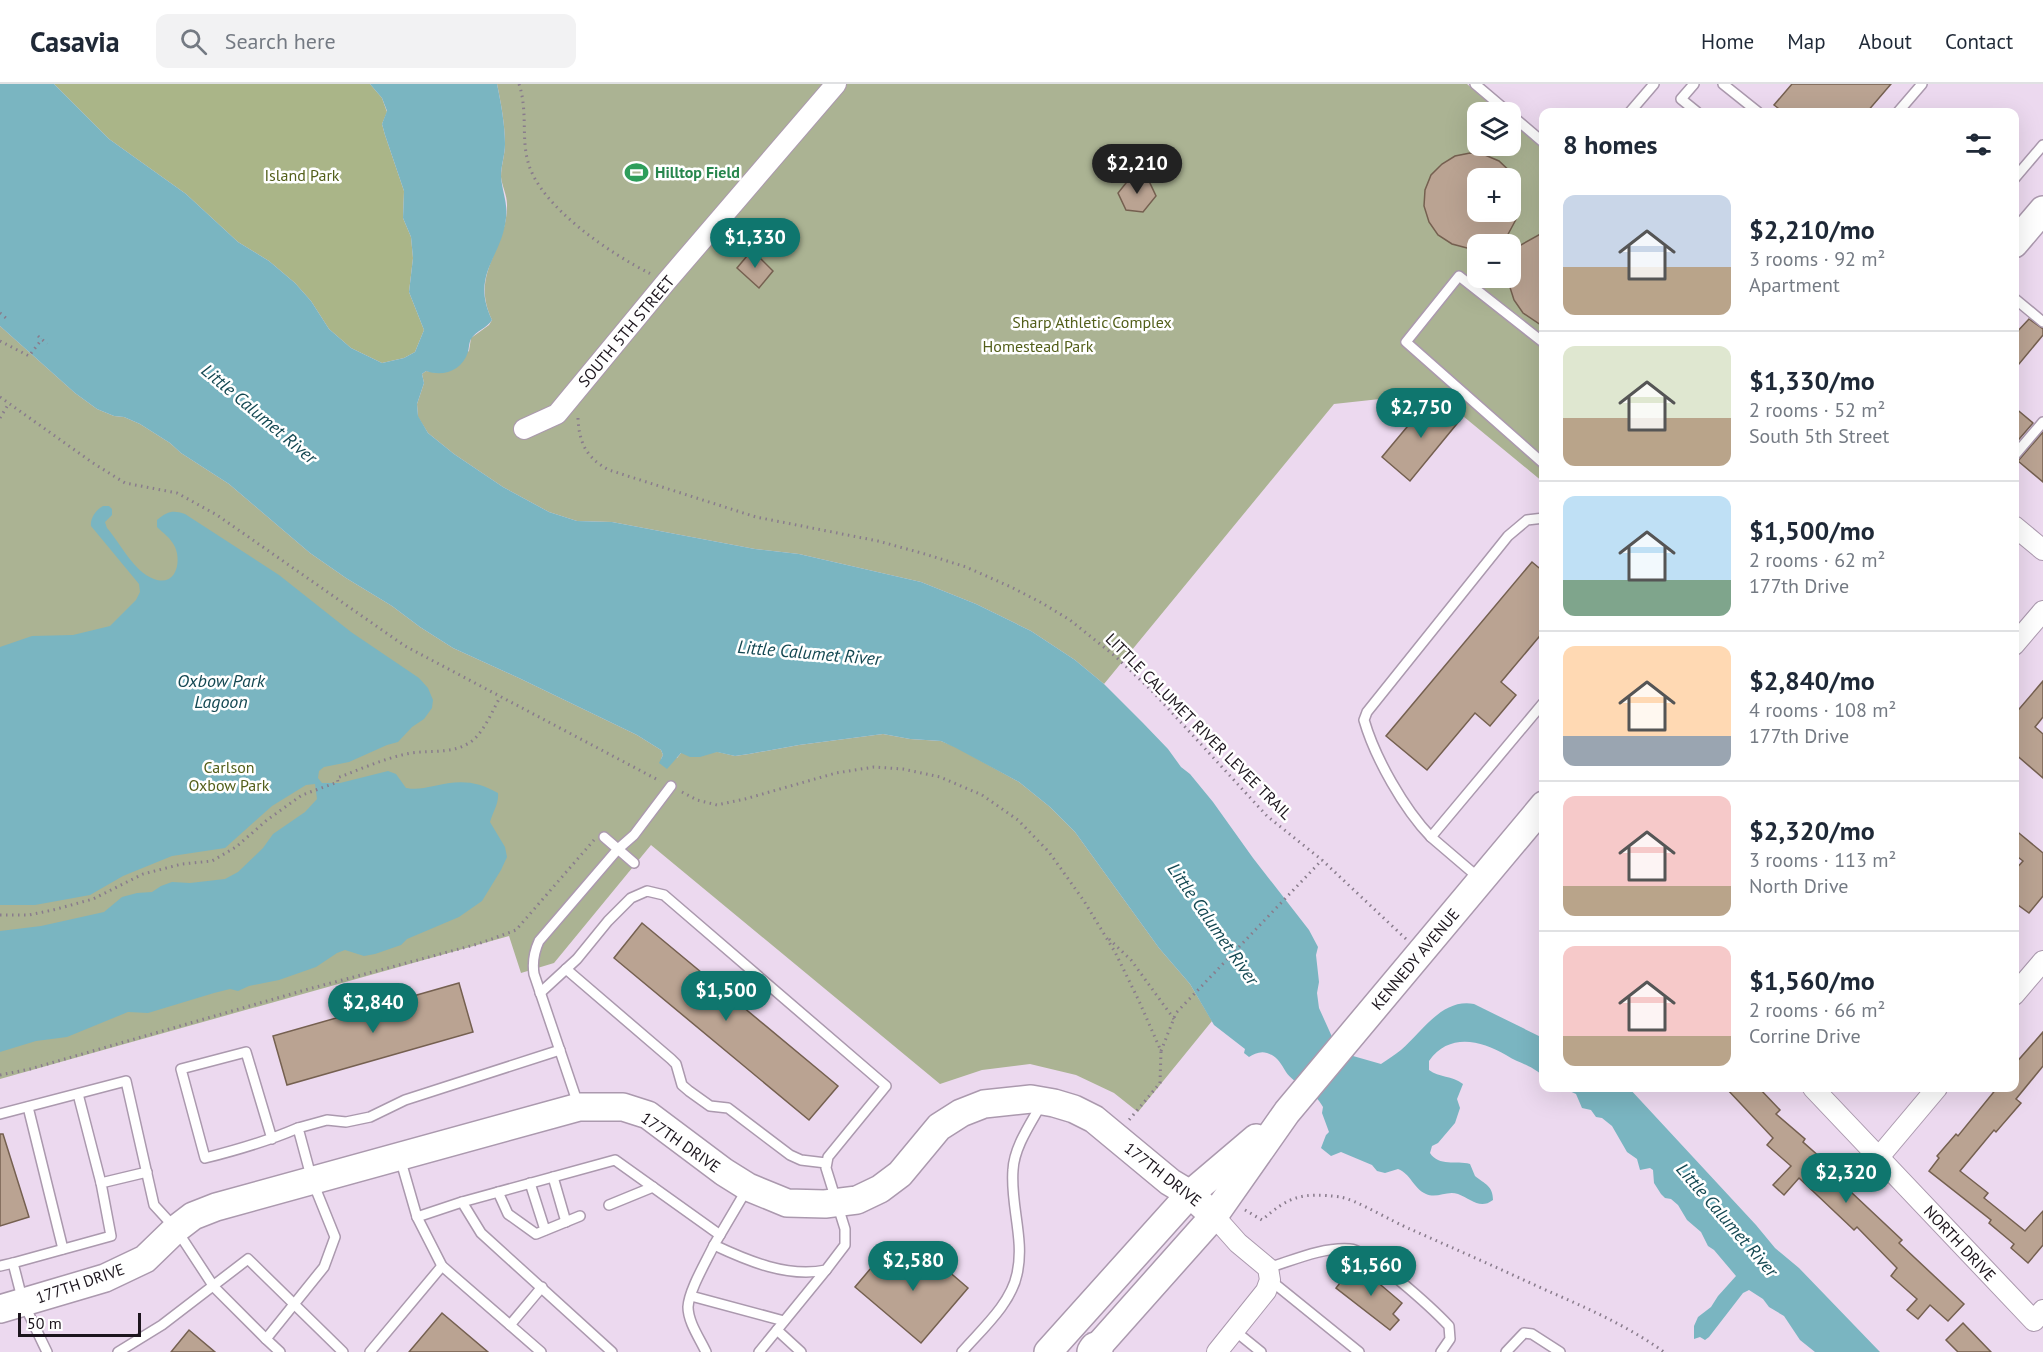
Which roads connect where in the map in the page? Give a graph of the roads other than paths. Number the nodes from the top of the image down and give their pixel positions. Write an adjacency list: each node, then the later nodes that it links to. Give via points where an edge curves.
1 (836, 84): 22 (street, SOUTH 5TH STREET, via 557,414)
2 (1475, 84): 7 (lane)
3 (1654, 84): 8 (lane)
4 (1694, 84): 9 (lane, via 1681,99)
5 (1724, 84): 10 (lane)
6 (1922, 84): 11 (lane)
7 (1496, 102)
8 (1633, 108)
9 (1692, 108)
10 (1753, 108)
11 (1901, 108)
12 (1521, 123): 13 (lane)
13 (1539, 139)
14 (2043, 145): 15 (lane)
15 (2019, 173)
16 (2043, 210): 17 (street)
17 (2019, 239)
18 (2019, 302): 19 (lane)
19 (2043, 322)
20 (1539, 339): 24 (lane, via 1459,276 1406,342)
21 (2043, 422): 23 (lane)
22 (524, 429)
23 (2019, 450)
24 (1539, 460)
25 (1539, 519): 34 (lane, via 1527,520 1508,536 1364,720 1398,792)
26 (2019, 530): 27 (street)
27 (2043, 550)
28 (2043, 611): 29 (street)
29 (2019, 639)
30 (1539, 708): 34 (lane)
31 (671, 786): 35 (lane, via 634,835)
32 (1539, 811): 37 (street, KENNEDY AVENUE)
33 (604, 837): 35 (lane)
34 (1431, 837): 37 (lane)
35 (618, 849): 36 (lane); 41 (lane, via 539,941 532,965)
36 (634, 863)
37 (1481, 880): 49 (street, KENNEDY AVENUE)
38 (2043, 961): 40 (street)
39 (566, 969): 41 (lane); 55 (lane, via 671,1059 682,1085 702,1101 728,1108 790,1155); 55 (lane, via 631,898 647,891 664,895 886,1086)
40 (2019, 989)
41 (540, 993): 42 (lane)
42 (560, 1050): 48 (lane); 51 (lane, via 405,1100 370,1118 327,1120)
43 (1817, 1092): 54 (street, NORTH DRIVE)
44 (1934, 1092): 54 (street)
45 (78, 1094): 47 (lane); 56 (lane, via 126,1081); 59 (lane)
46 (1043, 1101): 64 (street, 177TH DRIVE, via 1094,1119); 66 (street, 177TH DRIVE, via 1007,1100 961,1113 939,1128 900,1174 856,1200); 104 (lane, via 1012,1168 1017,1275 1002,1304)
47 (28, 1107): 50 (lane); 76 (lane)
48 (579, 1107): 53 (street, 177TH DRIVE); 62 (street, 177TH DRIVE, via 623,1107 648,1115)
49 (1287, 1112): 64 (street, KENNEDY AVENUE); 69 (street, KENNEDY AVENUE)
50 (0, 1114)
51 (298, 1128): 52 (lane); 58 (lane)
52 (272, 1139): 52 (lane, via 205,1158 181,1070 246,1052)
53 (400, 1156): 58 (street, 177TH DRIVE); 70 (lane)
54 (1879, 1157): 87 (street, NORTH DRIVE)
55 (826, 1163): 66 (lane)
56 (147, 1172): 59 (lane); 72 (lane, via 154,1205)
57 (553, 1177): 60 (lane); 61 (lane, via 615,1160); 71 (lane)
58 (312, 1180): 72 (street, 177TH DRIVE, via 216,1207 193,1216); 85 (lane, via 335,1237 324,1267)
59 (101, 1183): 76 (lane, via 111,1236)
60 (530, 1184): 63 (lane); 73 (lane)
61 (653, 1187): 67 (lane); 74 (lane)
62 (748, 1187): 66 (street, 177TH DRIVE, via 787,1203); 74 (lane)
63 (498, 1192): 65 (lane); 73 (lane, via 508,1214 536,1234)
64 (1190, 1194): 69 (street, 177TH DRIVE); 105 (street, KENNEDY AVENUE)
65 (462, 1202): 70 (lane); 83 (lane, via 481,1233)
66 (838, 1203): 80 (lane, via 845,1245)
67 (609, 1205)
68 (580, 1216): 71 (lane)
69 (1214, 1216): 81 (street); 94 (street, KENNEDY AVENUE)
70 (417, 1217): 79 (lane)
71 (566, 1222): 73 (lane)
72 (176, 1229): 82 (lane); 86 (street, 177TH DRIVE, via 144,1259 105,1278)
73 (545, 1230)
74 (720, 1235): 75 (lane)
75 (714, 1245): 80 (lane, via 755,1263 810,1273); 84 (lane)
76 (63, 1249): 77 (lane)
77 (13, 1263): 78 (lane); 86 (lane)
78 (0, 1266)
79 (442, 1266): 89 (lane); 99 (lane)
80 (826, 1270): 88 (lane)
81 (1269, 1274): 91 (street, via 1266,1291); 108 (lane); 109 (lane, via 1317,1252 1352,1248 1369,1257 1449,1326 1450,1339)
82 (214, 1287): 85 (lane, via 248,1259); 92 (lane); 96 (lane)
83 (542, 1287): 89 (lane); 93 (lane)
84 (691, 1296): 88 (lane); 101 (lane, via 688,1309)
85 (296, 1304): 92 (lane); 98 (lane)
86 (11, 1305): 95 (lane)
87 (2038, 1315)
88 (784, 1321): 90 (lane)
89 (510, 1325): 100 (lane)
90 (777, 1330): 102 (lane); 103 (lane)
91 (1235, 1331): 106 (street); 107 (lane)
92 (266, 1339): 97 (lane)
93 (610, 1351)
94 (1094, 1351)
95 (47, 1352)
96 (118, 1352)
97 (280, 1352)
98 (343, 1352)
99 (370, 1352)
100 (542, 1352)
101 (706, 1352)
102 (759, 1352)
103 (801, 1352)
104 (962, 1352)
105 (1048, 1352)
106 (1217, 1352)
107 (1261, 1352)
108 (1359, 1352)
109 (1441, 1352)
110 (1506, 1352): 111 (lane, via 1524,1333)
111 (1560, 1352)

